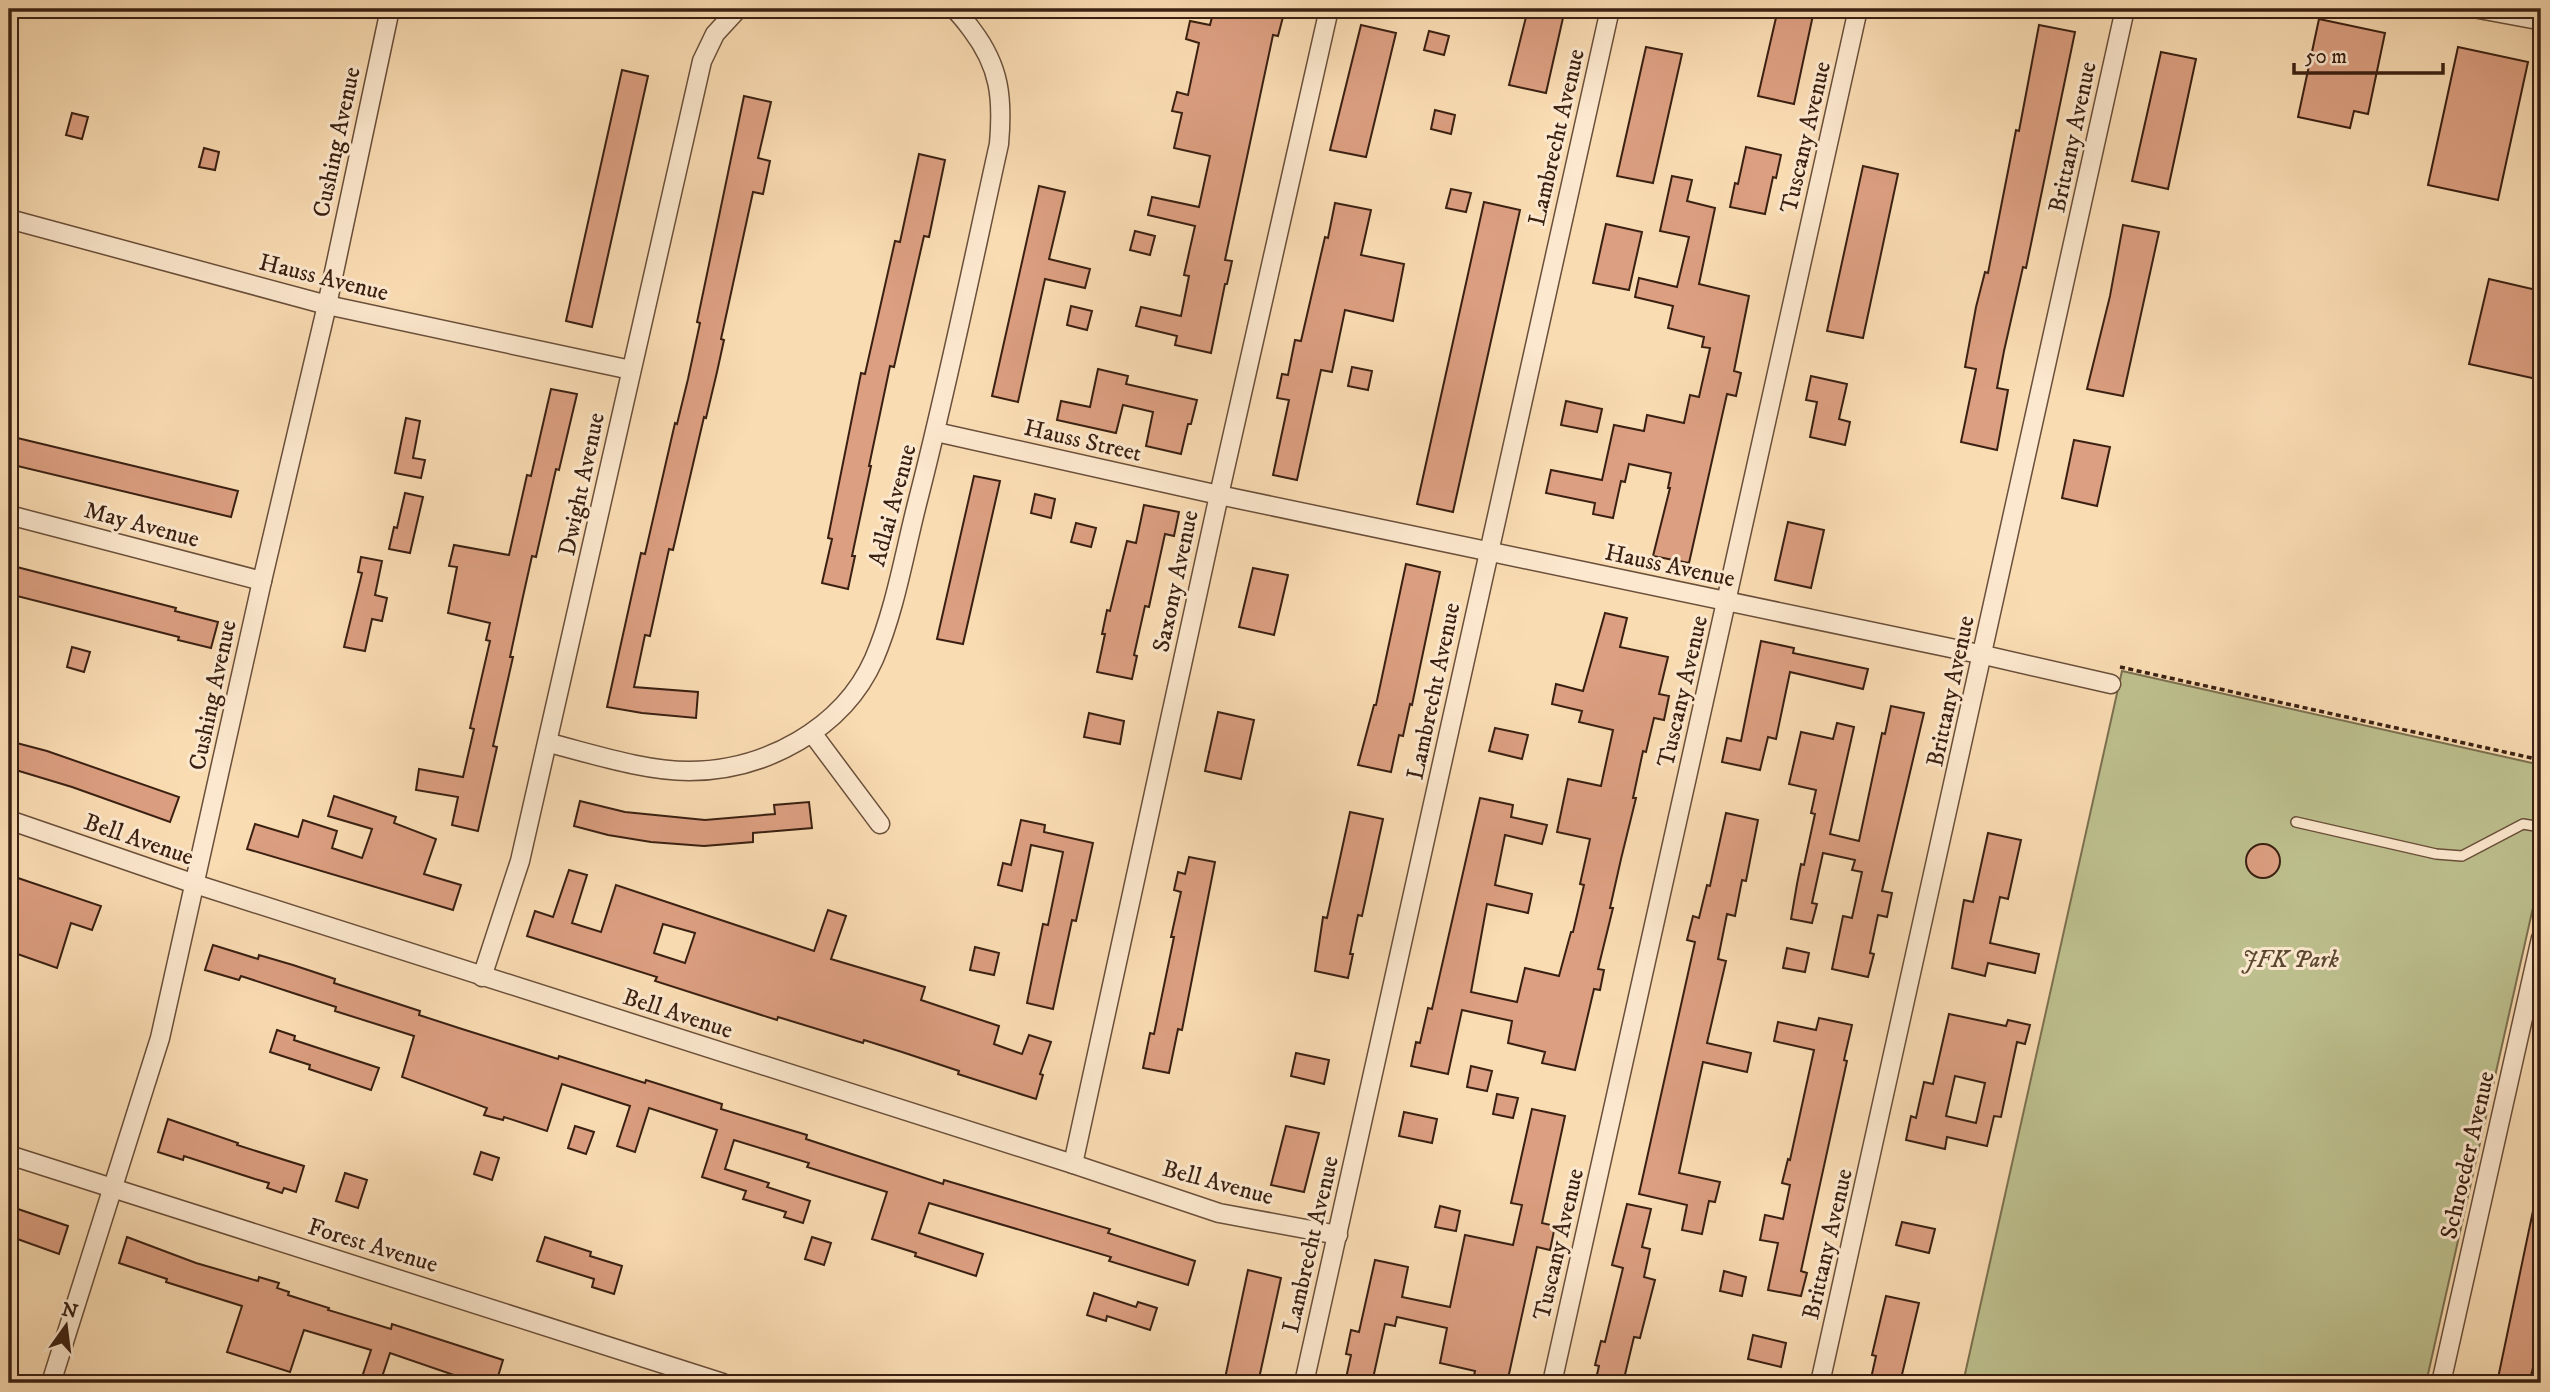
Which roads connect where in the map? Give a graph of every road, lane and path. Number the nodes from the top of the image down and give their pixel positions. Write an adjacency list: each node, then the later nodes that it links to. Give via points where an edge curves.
1 (738, 9): 12 (street, Dwight Avenue, via 715,34 702,61)
2 (954, 9): 13 (street, Adlai Avenue, via 991,58 1000,95 1000,125)
3 (1329, 9): 14 (street, Saxony Avenue)
4 (1610, 9): 16 (street, Lambrecht Avenue)
5 (1858, 9): 18 (street, Tuscany Avenue)
6 (2125, 9): 19 (street, Brittany Avenue)
7 (2456, 9): 9 (lane)
8 (383, 10): 11 (street, Cushing Avenue)
9 (2541, 25)
10 (9, 219): 11 (street, Hauss Avenue)
11 (327, 305): 12 (street, Hauss Avenue); 17 (street, Cushing Avenue)
12 (631, 370): 23 (street, Dwight Avenue)
13 (936, 432): 14 (street, Hauss Street); 22 (street, Adlai Avenue, via 874,658 859,688 838,713)
14 (1219, 495): 16 (street, Hauss Avenue); 33 (street, Saxony Avenue)
15 (9, 514): 17 (street, May Avenue)
16 (1489, 551): 18 (street, Hauss Avenue); 35 (street, Lambrecht Avenue)
17 (262, 581): 29 (street, Cushing Avenue)
18 (1727, 602): 19 (street, Hauss Avenue); 39 (street, Tuscany Avenue)
19 (1984, 655): 21 (street, Hauss Avenue); 40 (street, Brittany Avenue)
20 (2117, 667): 24 (path)
21 (2111, 684)
22 (812, 733): 23 (street, Adlai Avenue, via 750,762 688,771 620,761); 27 (street)
23 (549, 743): 31 (street, Dwight Avenue, via 520,861)
24 (2541, 760)
25 (9, 820): 29 (street, Bell Avenue)
26 (2296, 822): 28 (lane, via 2462,856 2523,824)
27 (880, 824)
28 (2541, 827)
29 (195, 884): 31 (street, Bell Avenue); 34 (street, Cushing Avenue, via 160,1038)
30 (2541, 938): 41 (street, Schroeder Avenue)
31 (482, 977): 33 (street, Bell Avenue)
32 (9, 1155): 34 (street, Forest Avenue)
33 (1073, 1164): 35 (street, Bell Avenue, via 1219,1213)
34 (111, 1188): 36 (street, Cushing Avenue); 37 (street, Forest Avenue)
35 (1338, 1234): 38 (street, Lambrecht Avenue)
36 (51, 1383)
37 (723, 1383)
38 (1304, 1383)
39 (1552, 1383)
40 (1820, 1383)
41 (2441, 1383)

